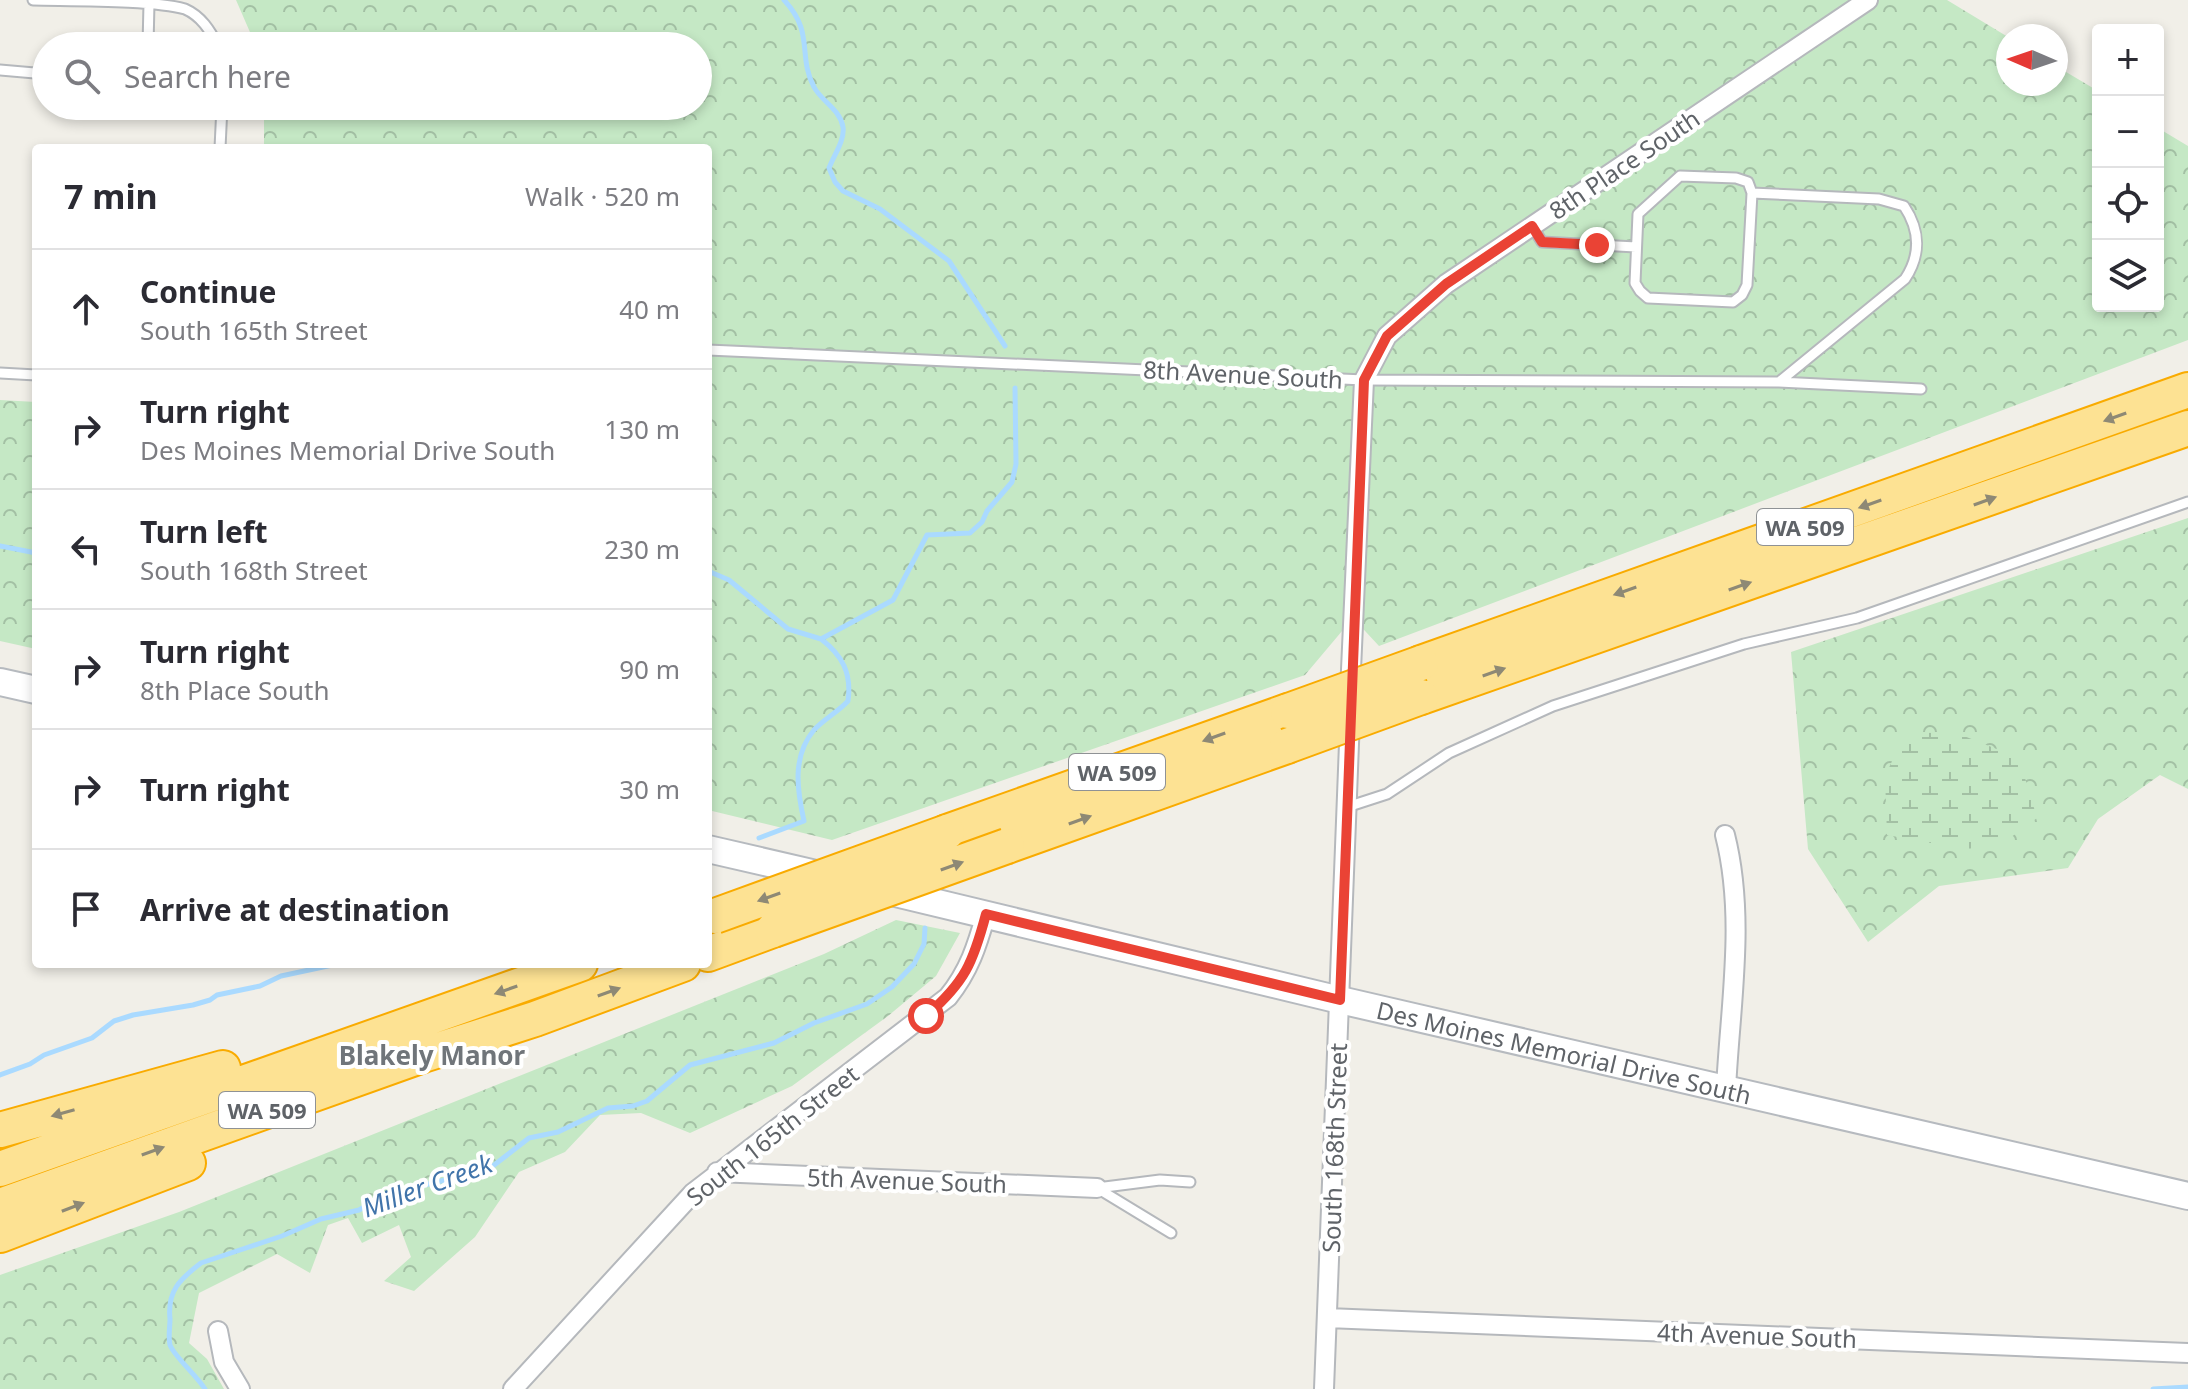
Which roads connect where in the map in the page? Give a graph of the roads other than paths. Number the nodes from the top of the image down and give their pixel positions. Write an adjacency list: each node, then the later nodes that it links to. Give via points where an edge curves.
1 (33, 0): 3 (lane)
2 (1868, 0): 11 (street, 8th Place South)
3 (149, 3): 4 (lane); 5 (lane, via 183,8)
4 (148, 32)
5 (211, 32)
6 (0, 70): 7 (lane)
7 (32, 73)
8 (221, 120): 9 (lane)
9 (220, 144)
10 (1752, 193): 12 (lane, via 1748,182 1736,178 1680,176 1638,214); 12 (lane, via 1747,285 1733,302 1648,298 1635,283); 17 (lane, via 1879,199 1904,206 1914,222 1915,264 1905,279)
11 (1532, 226): 12 (lane, via 1542,242); 16 (street, 8th Place South, via 1446,284 1387,336)
12 (1636, 247)
13 (712, 350): 16 (lane, 8th Avenue South)
14 (0, 373): 15 (lane)
15 (32, 375)
16 (1364, 380): 17 (lane, 8th Avenue South); 24 (street, South 168th Street)
17 (1779, 382): 18 (lane, 8th Avenue South)
18 (1921, 389)
19 (2188, 390): 28 (highway, WA 509, one-way to 28, bridge)
20 (2188, 428): 29 (highway, WA 509, one-way to 20, bridge)
21 (2188, 502): 24 (lane, via 1857,618 1744,644 1553,706 1449,753 1387,794)
22 (0, 682): 23 (main road)
23 (32, 689)
24 (1347, 807): 32 (street, South 168th Street)
25 (1725, 835): 35 (street, via 1737,904)
26 (712, 850): 27 (main road, Des Moines Memorial Drive South)
27 (986, 914): 32 (main road, Des Moines Memorial Drive South); 38 (street, South 165th Street, via 975,955 948,997)
28 (712, 918)
29 (712, 953)
30 (569, 968): 34 (highway, WA 509, one-way to 34)
31 (672, 968): 33 (highway, WA 509, one-way to 31)
32 (1340, 1000): 35 (main road, Des Moines Memorial Drive South); 45 (street, South 168th Street)
33 (535, 1019): 42 (highway, WA 509, one-way to 33); 44 (highway, one-way to 33, via 471,1054)
34 (356, 1043): 36 (highway, one-way to 36, via 307,1045); 37 (highway, WA 509)
35 (1726, 1089): 41 (main road, Des Moines Memorial Drive South)
36 (0, 1130)
37 (0, 1169)
38 (717, 1172): 40 (street, 5th Avenue South); 49 (street, South 165th Street)
39 (1190, 1182): 40 (lane)
40 (1097, 1188): 43 (lane)
41 (2188, 1196)
42 (0, 1206)
43 (1171, 1233)
44 (0, 1235)
45 (1327, 1318): 47 (street, 4th Avenue South); 50 (street, South 168th Street)
46 (218, 1331): 48 (street, via 224,1362)
47 (2188, 1353)
48 (240, 1389)
49 (513, 1389)
50 (1324, 1389)

